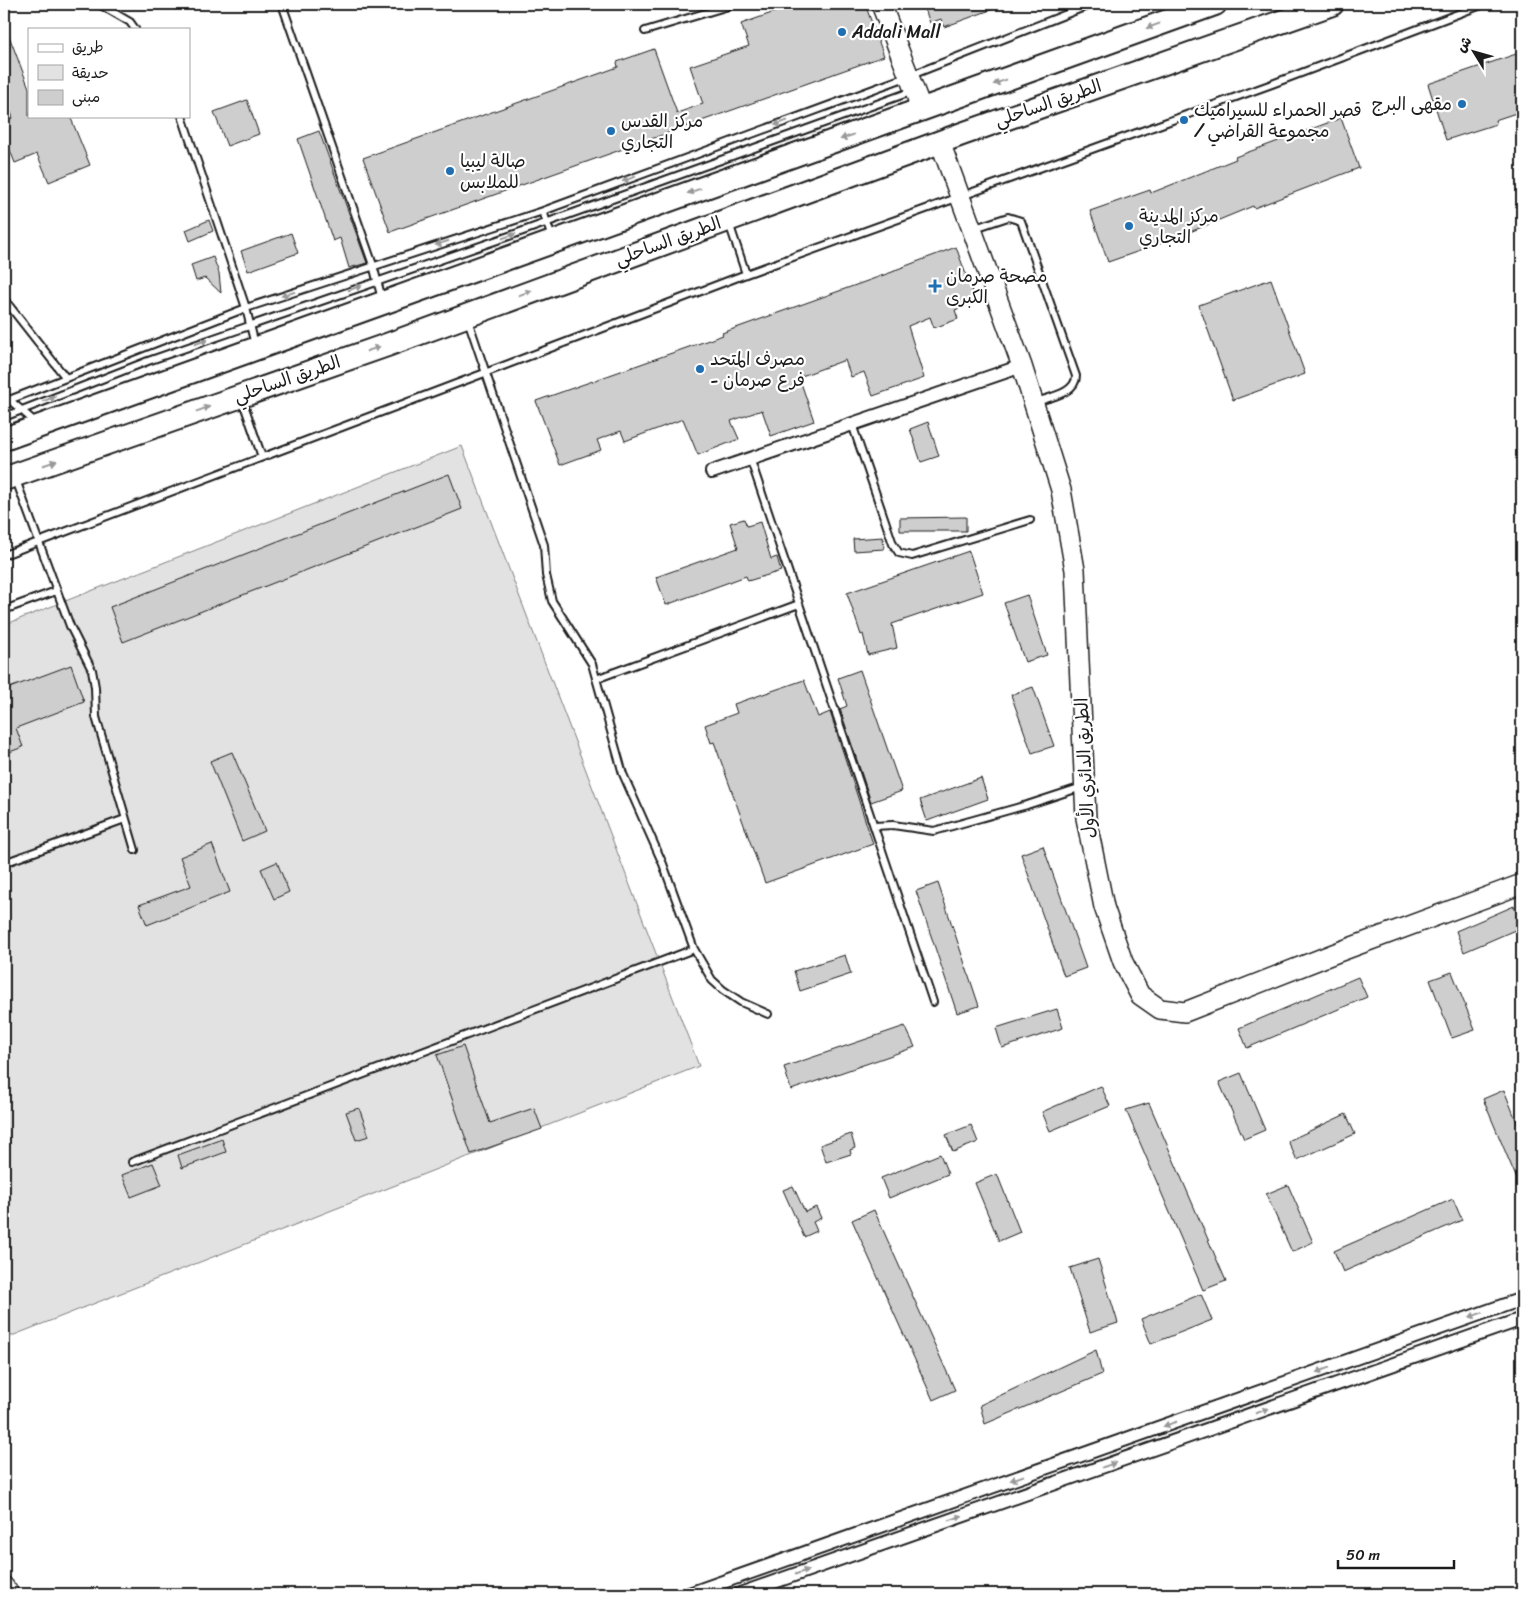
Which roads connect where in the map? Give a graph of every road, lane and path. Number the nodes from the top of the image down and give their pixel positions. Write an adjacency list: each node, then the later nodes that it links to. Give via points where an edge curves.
1 (100, 4): 9 (lane)
2 (282, 4): 19 (lane)
3 (735, 4): 10 (lane)
4 (880, 4): 11 (main road)
5 (1092, 4): 11 (lane)
6 (1332, 4): 13 (highway, الطريق الساحلي)
7 (1484, 4): 14 (lane, via 1272,84)
8 (1205, 6): 11 (highway, الطريق الساحلي, one-way to 11)
9 (134, 28)
10 (645, 31)
11 (915, 92): 15 (lane, one-way to 15); 18 (highway, الطريق الساحلي)
12 (183, 118): 24 (lane)
13 (940, 142): 14 (main road, الطريق الدائري الأول); 16 (highway, الطريق الساحلي)
14 (959, 195): 17 (main road, الطريق الدائري الأول); 20 (lane)
15 (543, 210): 18 (lane); 19 (lane, one-way to 19)
16 (728, 219): 20 (lane); 25 (highway, الطريق الساحلي, one-way to 16)
17 (972, 229): 28 (main road, الطريق الدائري الأول); 33 (lane, via 1008,217 1023,225 1076,376 1075,384 1069,390)
18 (550, 232): 21 (lane, one-way to 18); 23 (highway, الطريق الساحلي)
19 (373, 265): 21 (lane); 24 (lane, one-way to 24)
20 (746, 274): 29 (lane)
21 (377, 281): 23 (lane); 26 (lane, one-way to 21)
22 (4, 299): 30 (lane)
23 (383, 303): 27 (highway, الطريق الساحلي)
24 (246, 308): 26 (lane); 30 (lane)
25 (466, 314): 29 (lane); 31 (highway, الطريق الساحلي, one-way to 25)
26 (250, 324): 27 (lane); 34 (lane, one-way to 26)
27 (256, 348): 37 (highway, الطريق الساحلي)
28 (1022, 366): 33 (main road, الطريق الدائري الأول); 36 (street)
29 (485, 372): 39 (lane); 49 (lane, via 544,545 548,590 592,664)
30 (66, 378): 32 (lane)
31 (240, 396): 39 (lane); 42 (highway, الطريق الساحلي, one-way to 31)
32 (5, 398): 34 (lane)
33 (1035, 402): 50 (main road, الطريق الدائري الأول, via 1061,490 1075,570)
34 (21, 410): 35 (lane); 37 (lane)
35 (4, 416)
36 (852, 424): 40 (street); 43 (lane, via 893,544 899,553 912,556)
37 (39, 426): 38 (highway, الطريق الساحلي)
38 (4, 439)
39 (262, 457): 44 (lane)
40 (750, 458): 41 (street); 47 (lane)
41 (712, 472)
42 (9, 478): 44 (lane)
43 (1030, 520)
44 (38, 543): 45 (lane); 46 (lane)
45 (4, 555)
46 (56, 590): 48 (lane); 51 (lane, via 92,670 96,717)
47 (799, 604): 49 (lane); 52 (lane)
48 (4, 610)
49 (596, 679): 56 (lane, via 622,774 663,864)
50 (1083, 787): 52 (lane, via 934,831 893,825); 55 (main road, الطريق الدائري الأول, via 1090,848 1113,934 1140,995 1152,1006 1168,1012 1185,1012)
51 (125, 819): 53 (lane); 54 (lane)
52 (874, 826): 57 (lane)
53 (135, 850)
54 (4, 863)
55 (1522, 884)
56 (694, 949): 58 (lane, via 712,980 723,990); 59 (lane)
57 (933, 1002)
58 (768, 1014)
59 (132, 1162)
60 (1522, 1299): 64 (street, one-way to 64)
61 (1522, 1319): 65 (street, one-way to 61)
62 (4, 1586): 63 (main road)
63 (10, 1594)
64 (689, 1594)
65 (740, 1594)

